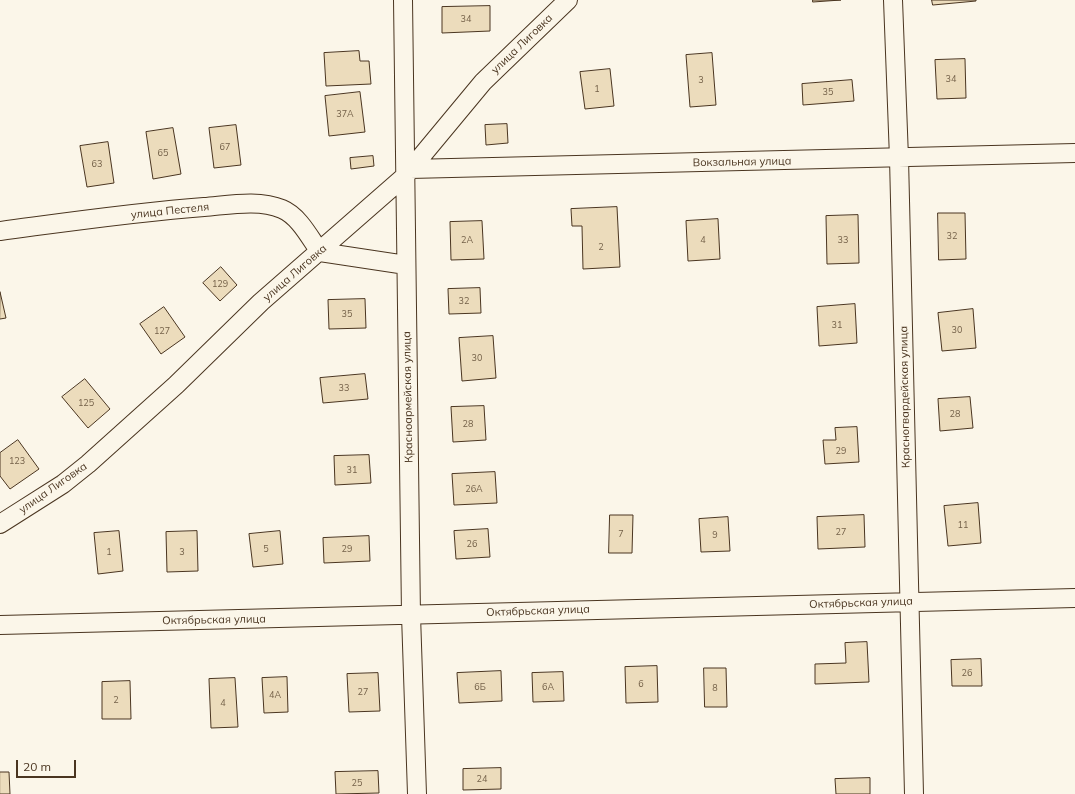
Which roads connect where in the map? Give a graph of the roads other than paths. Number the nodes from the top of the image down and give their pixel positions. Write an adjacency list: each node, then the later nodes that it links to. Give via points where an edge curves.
1 (403, 0): 6 (street, Красноармейская улица)
2 (568, 0): 6 (street, улица Лиговка, via 483,82)
3 (893, 0): 5 (street, Красногвардейская улица)
4 (1075, 153): 5 (street, Вокзальная улица)
5 (899, 158): 6 (street, Вокзальная улица); 12 (street, Красногвардейская улица)
6 (407, 173): 8 (street, улица Лиговка); 9 (street, Красноармейская улица)
7 (0, 231): 8 (street, улица Пестеля, via 173,209 263,205 284,210 296,219)
8 (320, 252): 9 (street); 10 (street, улица Лиговка, via 261,302 176,385 88,464 63,484)
9 (406, 265): 13 (street, Красноармейская улица)
10 (0, 524)
11 (1075, 598): 12 (street, Октябрьская улица)
12 (909, 601): 13 (street, Октябрьская улица); 16 (street, Красногвардейская улица)
13 (411, 615): 14 (street, Октябрьская улица); 15 (street, Красноармейская улица)
14 (0, 625)
15 (417, 794)
16 (914, 794)

